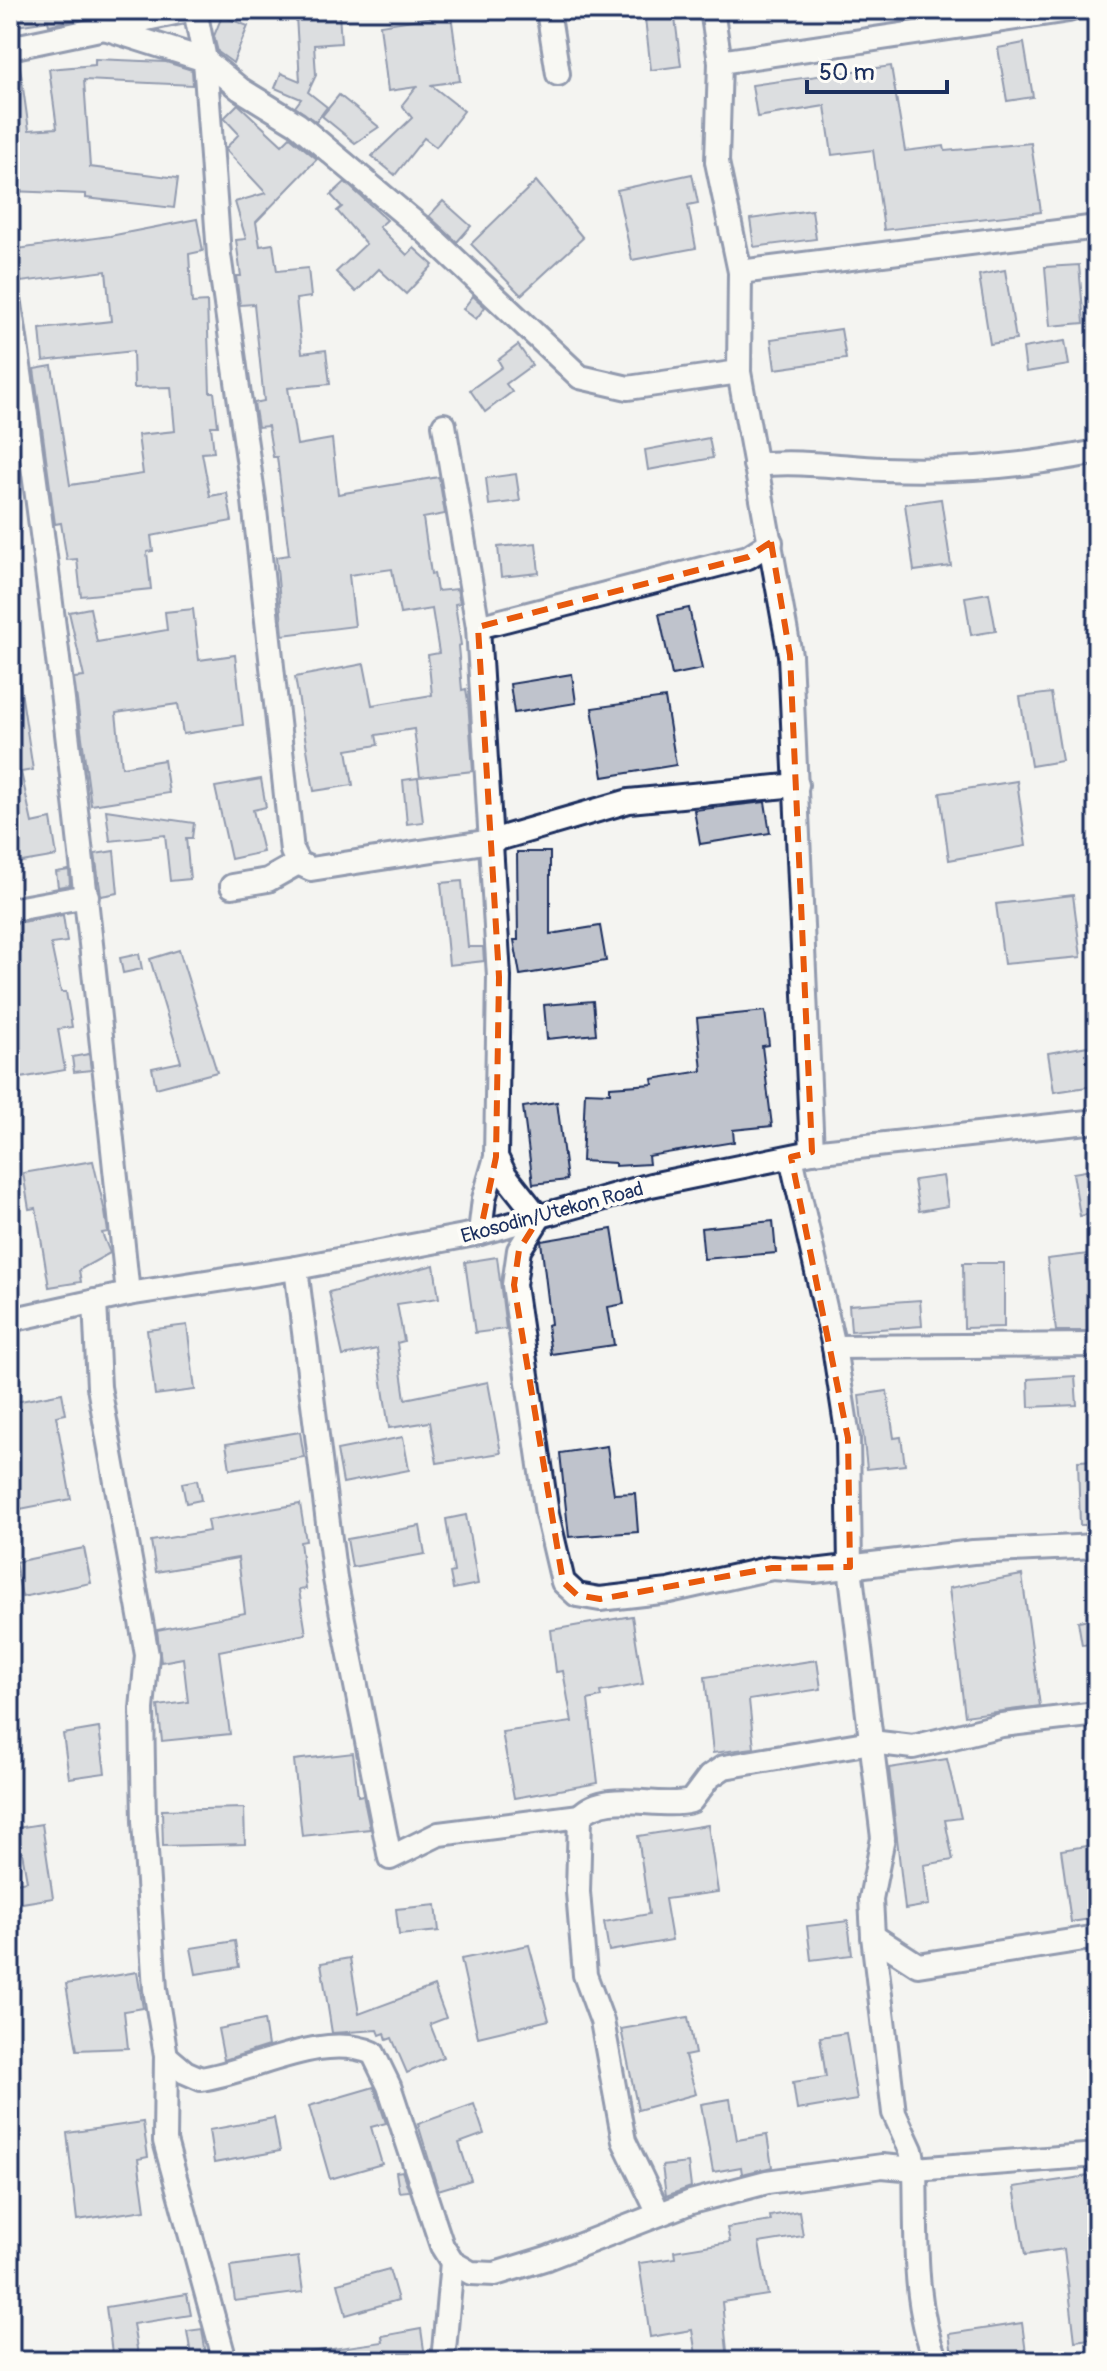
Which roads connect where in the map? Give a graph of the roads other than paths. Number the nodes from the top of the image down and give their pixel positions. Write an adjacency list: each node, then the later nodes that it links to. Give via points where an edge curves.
1 (192, 10): 5 (street); 7 (street)
2 (548, 10): 9 (street)
3 (712, 10): 8 (street)
4 (1069, 10): 8 (street)
5 (101, 27): 6 (street); 7 (street)
6 (10, 48)
7 (205, 60): 13 (street, via 297,124 426,232 580,377 628,388); 21 (street, via 219,255 254,501 292,851)
8 (720, 62): 11 (street, via 717,162)
9 (558, 74)
10 (1097, 227): 11 (street)
11 (740, 272): 13 (street)
12 (10, 304): 23 (street)
13 (739, 372): 16 (street)
14 (444, 425): 18 (street)
15 (1097, 452): 16 (street, via 1016,465)
16 (755, 465): 17 (street)
17 (771, 542): 18 (street, via 748,557); 19 (street, via 790,655)
18 (478, 627): 20 (street)
19 (797, 785): 20 (street, via 629,801); 26 (street)
20 (491, 841): 21 (street, via 311,869); 27 (street, via 499,977)
21 (298, 863): 22 (street, via 268,880)
22 (232, 886)
23 (87, 896): 24 (street); 31 (street)
24 (10, 910)
25 (1097, 1121): 26 (street, Ekosodin/Utekon Road)
26 (802, 1154): 28 (street, Ekosodin/Utekon Road, via 651,1185); 35 (street)
27 (496, 1157): 28 (street); 29 (street)
28 (539, 1218): 29 (street, Ekosodin/Utekon Road); 37 (street, via 519,1250 514,1285 547,1514 563,1582 577,1595 600,1599 669,1591 772,1568)
29 (480, 1233): 30 (street, Ekosodin/Utekon Road)
30 (296, 1268): 31 (street, Ekosodin/Utekon Road); 40 (street, via 335,1579 390,1858 439,1834)
31 (128, 1294): 32 (street, Ekosodin/Utekon Road)
32 (95, 1301): 33 (street, Ekosodin/Utekon Road); 43 (street, via 99,1387 147,1655 142,1709 144,1821 155,1989)
33 (10, 1320)
34 (1097, 1345): 35 (street)
35 (834, 1347): 37 (street, via 848,1438)
36 (1097, 1546): 37 (street, via 973,1552)
37 (850, 1567): 39 (street)
38 (1097, 1714): 39 (street, via 1002,1725 913,1747)
39 (871, 1742): 40 (street, via 724,1767 691,1801 616,1801 588,1807); 41 (street, via 883,1838 871,1899)
40 (580, 1816): 48 (street, via 578,1892 585,1975 611,2061 624,2141)
41 (873, 1936): 42 (street, via 918,1965); 47 (street, via 894,2113)
42 (1097, 1937)
43 (166, 2056): 44 (street); 45 (street)
44 (185, 2072): 45 (street); 49 (street, via 201,2079 221,2076 332,2044 373,2053)
45 (166, 2099): 50 (street, via 165,2141)
46 (1097, 2155): 47 (street)
47 (915, 2169): 48 (street, via 857,2168 767,2182); 52 (street, via 918,2285)
48 (659, 2214): 49 (street, via 495,2274 471,2273)
49 (452, 2262): 51 (street)
50 (225, 2361)
51 (443, 2361)
52 (936, 2361)

